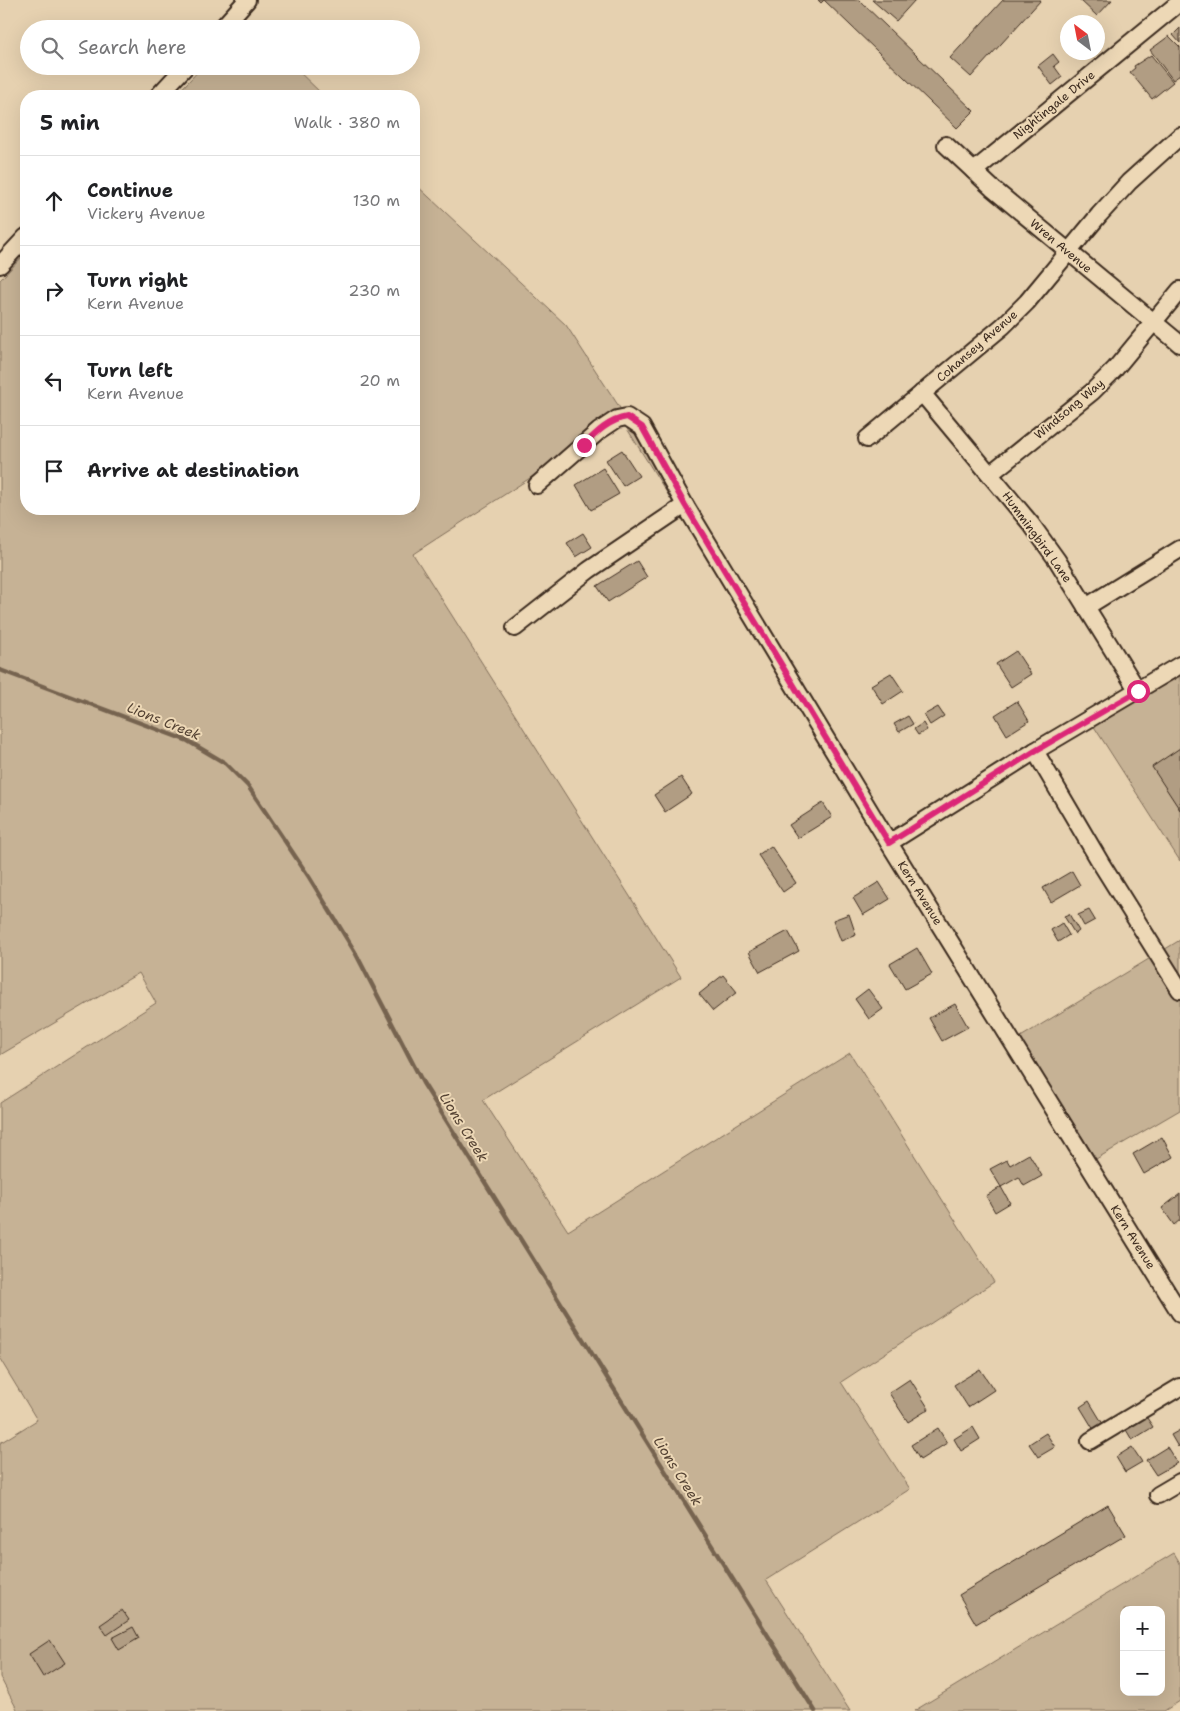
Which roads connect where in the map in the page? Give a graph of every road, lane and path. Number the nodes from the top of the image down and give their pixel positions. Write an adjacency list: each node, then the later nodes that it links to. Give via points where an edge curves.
1 (247, 0): 3 (street)
2 (1180, 2): 8 (street, Nightingale Drive)
3 (228, 20)
4 (178, 75): 5 (street)
5 (164, 90)
6 (1180, 136): 10 (street, Cohansey Avenue, via 1129,182)
7 (946, 145): 8 (street, Wren Avenue)
8 (974, 171): 10 (street, Wren Avenue)
9 (20, 244): 11 (street)
10 (1068, 252): 13 (street, Wren Avenue); 15 (street, Cohansey Avenue, via 1003,326)
11 (0, 266)
12 (1180, 290): 13 (street, Windsong Way)
13 (1154, 322): 14 (street, Wren Avenue); 17 (street, Windsong Way, via 1092,392)
14 (1180, 344)
15 (922, 393): 16 (street, Cohansey Avenue); 17 (street, Hummingbird Lane)
16 (867, 439)
17 (990, 474): 21 (street, Hummingbird Lane, via 1057,560)
18 (537, 485): 19 (street, Kern Avenue, via 599,431 617,419 627,417 642,427)
19 (685, 505): 22 (street, via 589,570); 26 (street, Kern Avenue)
20 (1180, 549): 21 (street)
21 (1086, 607): 24 (street, Hummingbird Lane)
22 (515, 628)
23 (1180, 665): 24 (street)
24 (1138, 691): 25 (street)
25 (1035, 751): 26 (street); 27 (street)
26 (889, 843): 28 (street, Kern Avenue)
27 (1180, 990)
28 (1180, 1313)
29 (1180, 1387): 30 (street)
30 (1090, 1441)
31 (1180, 1482): 32 (street)
32 (1158, 1495)

